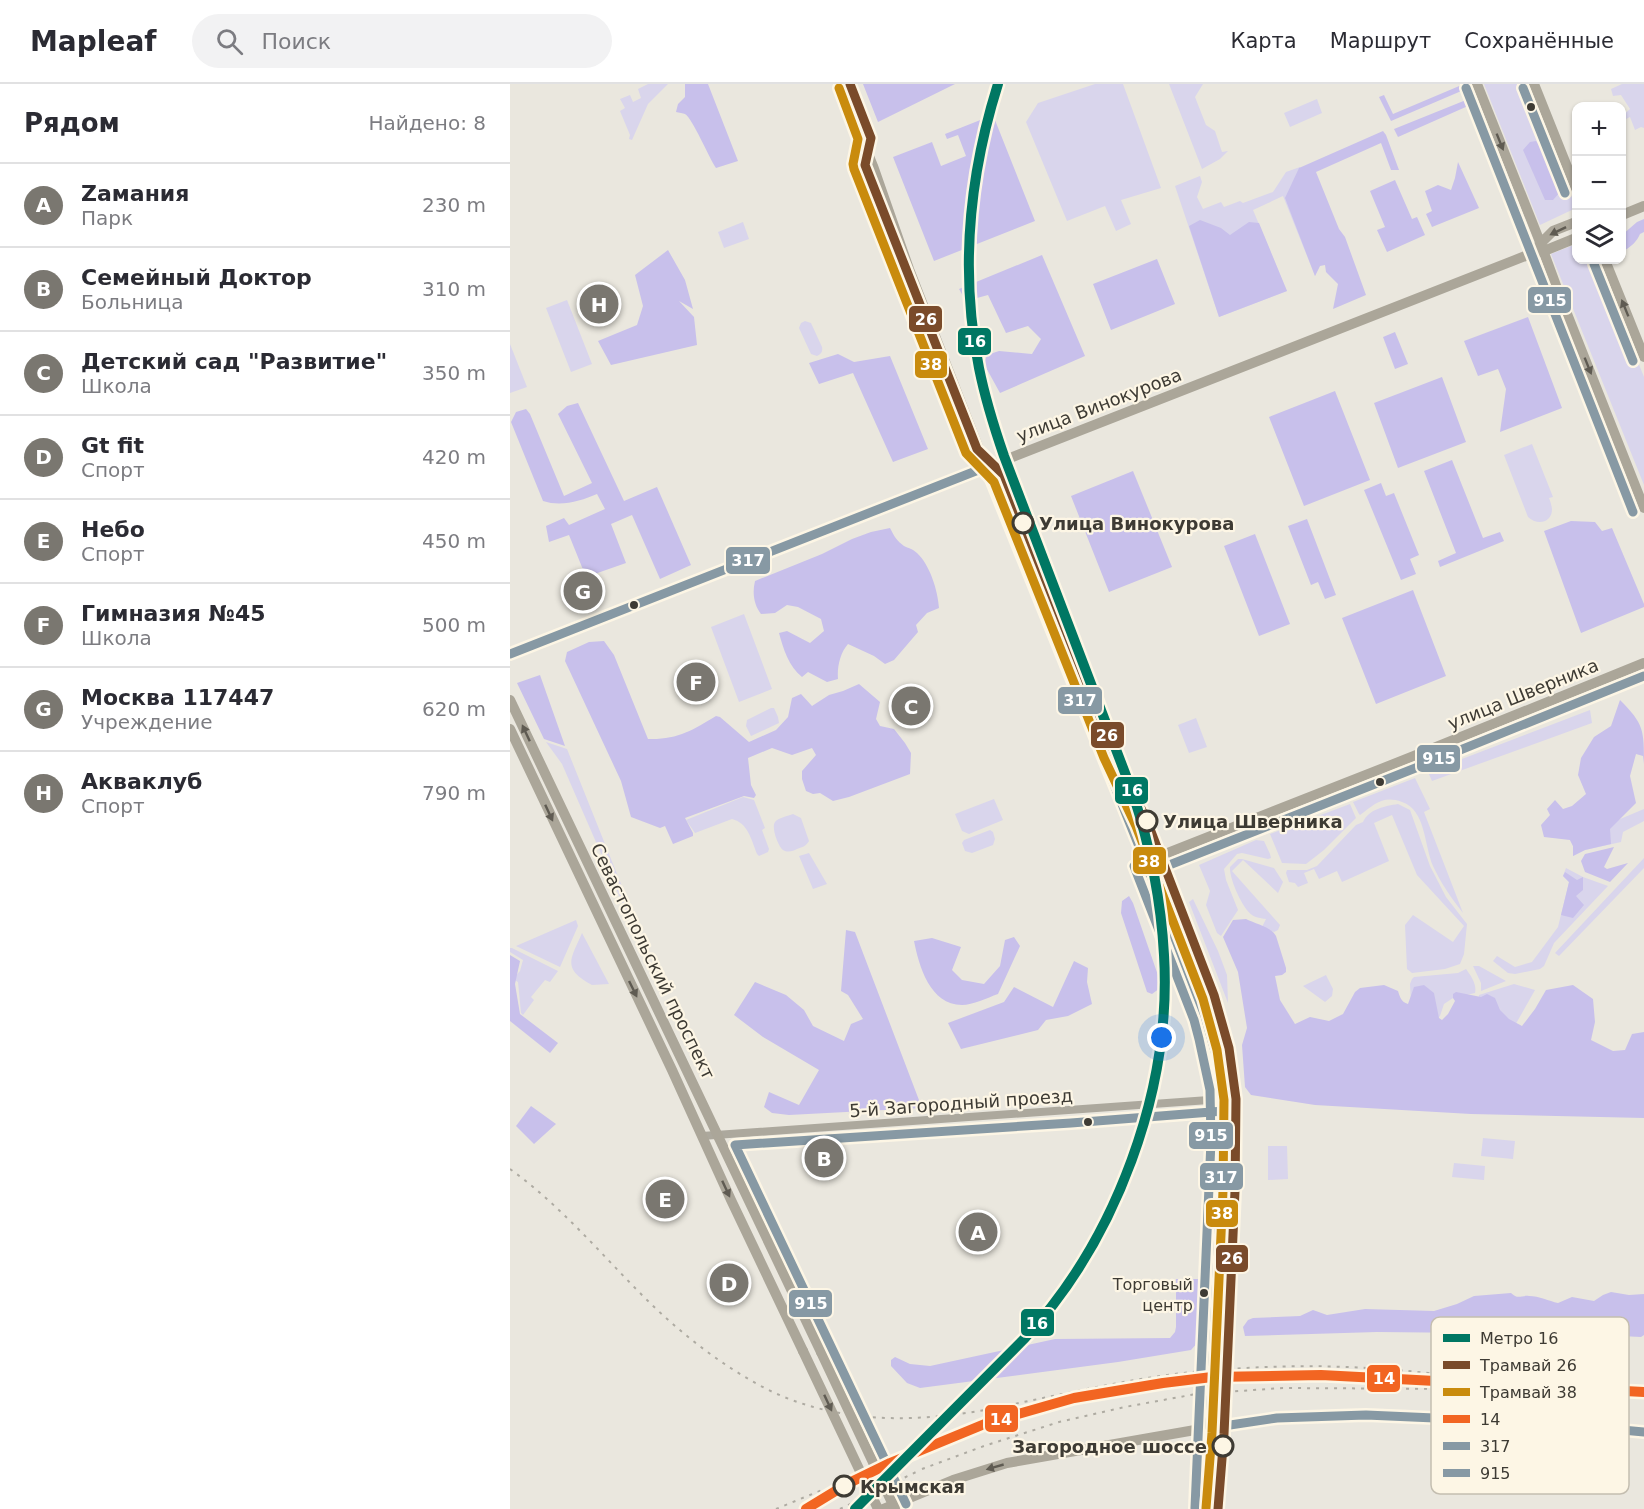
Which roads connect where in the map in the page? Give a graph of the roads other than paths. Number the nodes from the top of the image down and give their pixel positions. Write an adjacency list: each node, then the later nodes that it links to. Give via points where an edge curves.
1 (840, 84): 12 (main road)
2 (1477, 84): 9 (main road, one-way to 9)
3 (1534, 84): 4 (main road)
4 (1572, 179)
5 (1644, 206): 6 (main road)
6 (1626, 213)
7 (1572, 224): 9 (main road, улица Винокурова, one-way to 9, via 1553,231)
8 (1572, 239): 9 (main road, улица Винокурова)
9 (1539, 249): 12 (main road, улица Винокурова); 13 (main road, one-way to 13)
10 (1607, 264): 11 (main road, one-way to 10)
11 (1644, 357)
12 (986, 467): 14 (main road, улица Винокурова); 18 (main road)
13 (1644, 508)
14 (510, 654)
15 (1644, 663): 18 (main road, улица Шверника)
16 (510, 700): 20 (main road, Севастопольский проспект, one-way to 16)
17 (510, 729): 21 (main road, Севастопольский проспект, one-way to 21)
18 (1145, 862): 19 (main road, via 1205,1016)
19 (1223, 1099): 20 (street, 5-й Загородный проезд); 25 (main road, bridge)
20 (717, 1134): 21 (street, 5-й Загородный проезд); 22 (main road, Севастопольский проспект)
21 (702, 1136): 23 (main road, Севастопольский проспект, one-way to 23)
22 (766, 1236): 23 (street, via 755,1232); 30 (main road, Севастопольский проспект, bridge)
23 (751, 1243): 28 (main road, Севастопольский проспект, one-way to 28, bridge)
24 (1431, 1418): 25 (main road, via 1277,1418)
25 (1210, 1428): 29 (main road, one-way to 29, via 1007,1463); 31 (main road)
26 (1629, 1431): 27 (main road)
27 (1644, 1432)
28 (878, 1509)
29 (883, 1509)
30 (895, 1509)
31 (1208, 1509)

